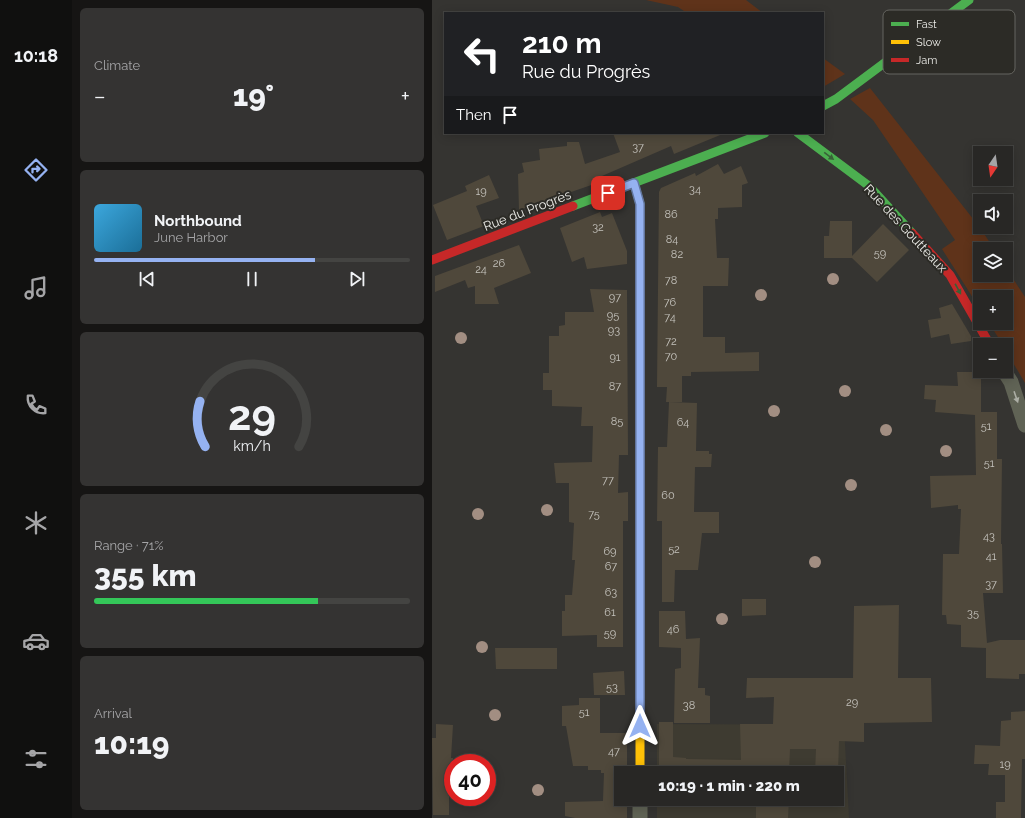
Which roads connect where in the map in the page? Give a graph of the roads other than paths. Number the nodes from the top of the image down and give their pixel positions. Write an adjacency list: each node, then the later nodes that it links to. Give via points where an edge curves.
1 (969, 0): 2 (street)
2 (956, 10)
3 (883, 64): 4 (street)
4 (824, 105)
5 (762, 134): 7 (street, Rue du Progrès)
6 (799, 134): 9 (street, Rue des Goutteaux, one-way to 9, via 869,186 950,275)
7 (634, 183): 8 (street, Rue du Progrès); 12 (street, via 640,204)
8 (432, 260)
9 (986, 338)
10 (1008, 378): 11 (street, one-way to 11)
11 (1025, 425)
12 (640, 766)
13 (640, 806): 14 (street)
14 (640, 818)

